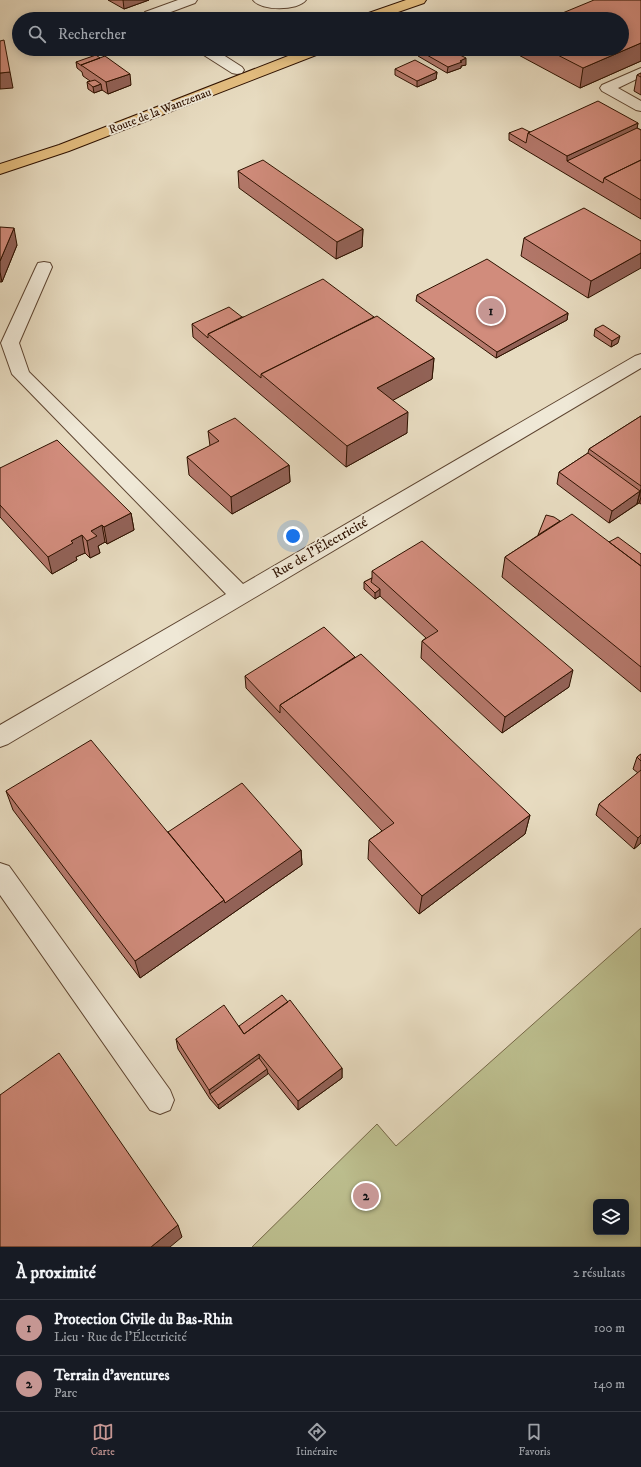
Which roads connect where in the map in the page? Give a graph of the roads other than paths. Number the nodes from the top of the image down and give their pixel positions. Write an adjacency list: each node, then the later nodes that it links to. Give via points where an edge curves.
1 (190, 0): 5 (street)
2 (299, 0): 4 (street, via 286,5)
3 (420, 0): 6 (main road); 7 (main road)
4 (264, 2)
5 (158, 12)
6 (385, 12)
7 (399, 12)
8 (215, 56): 11 (street)
9 (271, 56): 11 (main road, Route de la Wantzenau)
10 (301, 56): 15 (main road, Route de la Wantzenau, via 64,148)
11 (237, 70): 14 (main road, Route de la Wantzenau)
12 (641, 72): 13 (street, via 607,88)
13 (641, 107)
14 (0, 161)
15 (0, 170)
16 (44, 267): 18 (street, via 10,344 21,374)
17 (641, 360): 18 (street, Rue de l'Électricité)
18 (241, 595): 19 (street, Rue de l'Électricité)
19 (0, 737)
20 (0, 874): 21 (street)
21 (160, 1100)

